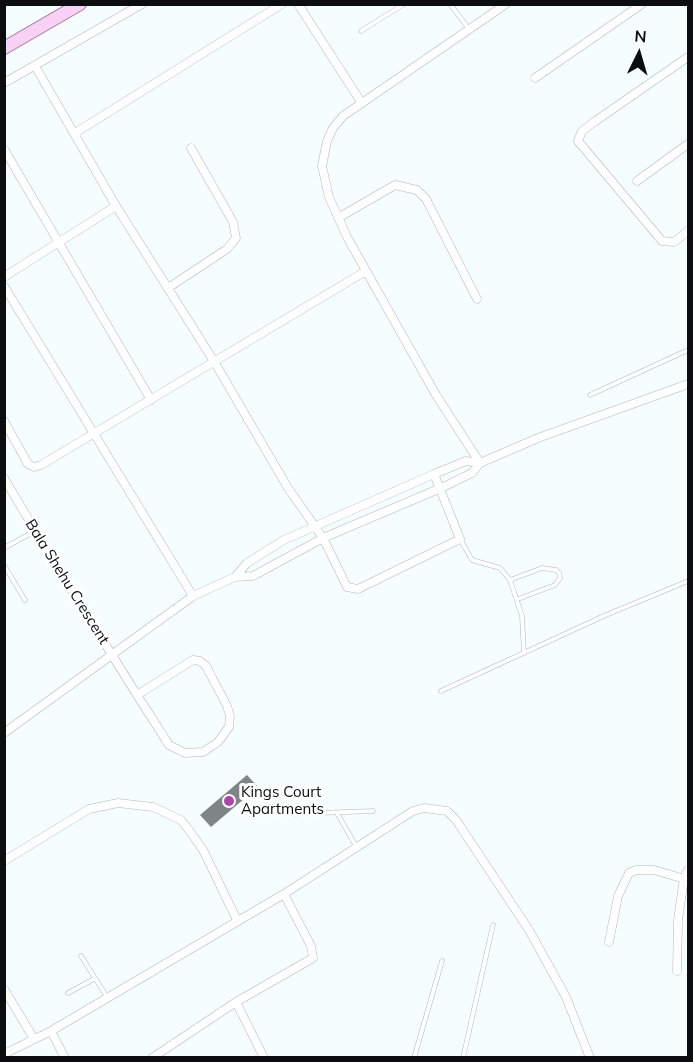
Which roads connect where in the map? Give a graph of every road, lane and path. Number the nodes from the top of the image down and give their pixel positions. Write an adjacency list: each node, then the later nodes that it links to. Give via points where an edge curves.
1 (80, 4): 11 (main road)
2 (142, 4): 13 (street)
3 (282, 4): 17 (street)
4 (298, 4): 16 (street)
5 (404, 4): 10 (lane)
6 (450, 4): 9 (lane)
7 (506, 4): 9 (street)
8 (642, 4): 14 (street)
9 (469, 30): 16 (street)
10 (361, 31)
11 (4, 48)
12 (688, 57): 24 (street, via 588,126 578,141 662,241 674,242)
13 (35, 66): 15 (street); 17 (street)
14 (535, 78)
15 (4, 83)
16 (361, 102): 23 (street, via 333,128 324,147 324,181)
17 (75, 133): 22 (street)
18 (688, 144): 21 (street)
19 (191, 148): 29 (street, via 232,222 236,238 227,249)
20 (4, 149): 25 (street)
21 (638, 181)
22 (116, 206): 25 (street); 29 (street)
23 (338, 218): 26 (street); 30 (street, via 395,185 417,190 426,199)
24 (688, 231)
25 (61, 242): 27 (street); 35 (street)
26 (366, 271): 32 (street); 38 (street, via 436,395)
27 (4, 277)
28 (4, 286): 37 (street)
29 (168, 288): 32 (street)
30 (477, 299)
31 (688, 350): 34 (lane)
32 (214, 363): 35 (street); 42 (street)
33 (688, 384): 38 (street)
34 (590, 395)
35 (151, 400): 37 (street)
36 (4, 421): 37 (street, via 28,464 34,467)
37 (94, 433): 51 (street)
38 (480, 463): 39 (street, via 466,461); 41 (street, via 472,473)
39 (434, 474): 41 (street); 42 (street)
40 (4, 478): 43 (street, Bala Shehu Crescent)
41 (441, 488): 44 (street); 45 (street)
42 (314, 525): 44 (street); 48 (street, via 256,557)
43 (35, 531): 46 (lane); 55 (street, Bala Shehu Crescent)
44 (323, 538): 45 (street, via 344,584 355,590); 48 (street, via 253,576)
45 (460, 539): 49 (lane, via 472,560 500,568)
46 (4, 548)
47 (4, 565): 53 (lane)
48 (235, 577): 51 (street)
49 (510, 580): 52 (lane); 52 (lane, via 542,568 559,573 555,585)
50 (688, 581): 54 (lane)
51 (193, 596): 55 (street)
52 (518, 599): 54 (lane)
53 (25, 600)
54 (524, 653): 56 (lane)
55 (112, 654): 57 (street, Bala Shehu Crescent); 58 (street)
56 (441, 691)
57 (136, 695): 57 (street, via 169,745 185,753 211,747 229,727 227,706 200,661 193,660)
58 (4, 733)
59 (373, 812): 60 (lane)
60 (337, 813): 61 (lane); 62 (lane)
61 (292, 814)
62 (356, 846): 66 (street); 86 (street, via 424,808 447,812 456,820 529,930 566,997)
63 (4, 861): 67 (street, via 89,809 118,803 153,807 181,820 189,830 203,849)
64 (688, 870): 65 (street)
65 (686, 879): 69 (street, via 654,870 629,873 618,896); 72 (street, via 678,920)
66 (284, 894): 67 (street); 77 (street, via 311,946 313,958)
67 (237, 920): 76 (street)
68 (493, 926): 85 (lane)
69 (609, 942)
70 (81, 956): 73 (lane)
71 (442, 961): 84 (lane)
72 (677, 971)
73 (94, 979): 75 (lane); 76 (lane)
74 (4, 990): 79 (street)
75 (68, 993)
76 (107, 997): 78 (street)
77 (236, 1002): 82 (street); 83 (street)
78 (51, 1030): 79 (street); 81 (street)
79 (34, 1039): 80 (street)
80 (4, 1054)
81 (65, 1058)
82 (152, 1058)
83 (264, 1058)
84 (414, 1058)
85 (463, 1058)
86 (590, 1058)

